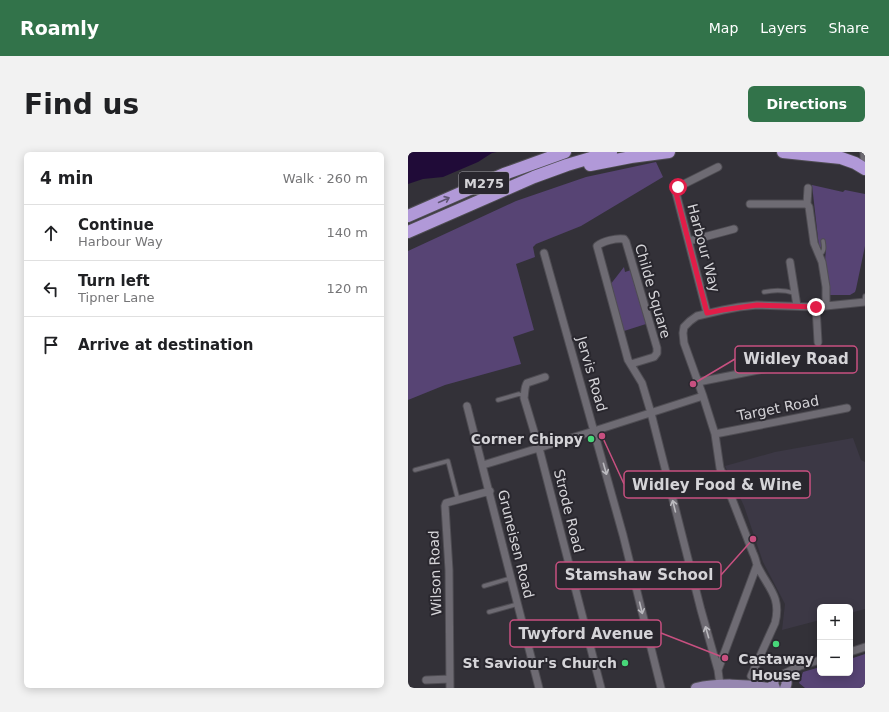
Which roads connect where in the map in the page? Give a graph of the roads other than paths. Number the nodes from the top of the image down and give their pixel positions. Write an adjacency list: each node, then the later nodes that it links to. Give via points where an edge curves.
1 (563, 152): 15 (highway, M275, one-way to 1, via 504,174)
2 (611, 152): 9 (highway, M275)
3 (669, 152): 9 (highway, M275, via 631,157)
4 (783, 152): 8 (highway, via 840,158)
5 (864, 152): 6 (street)
6 (865, 164)
7 (718, 167): 12 (street, Harbour Way)
8 (865, 169)
9 (534, 177): 16 (highway, M275)
10 (671, 184): 12 (street, Harbour Way)
11 (808, 188): 14 (street)
12 (676, 190): 18 (street, Harbour Way)
13 (750, 204): 14 (street, via 758,207)
14 (807, 204): 21 (street, via 814,243)
15 (408, 216)
16 (408, 232)
17 (730, 238): 18 (street, via 731,230)
18 (689, 241): 29 (street, Harbour Way)
19 (824, 241): 21 (lane, via 824,251)
20 (544, 253): 42 (street, Jervis Road)
21 (819, 255): 27 (street, via 826,286)
22 (790, 262): 24 (street)
23 (764, 292): 24 (lane, via 783,291)
24 (795, 294): 26 (street)
25 (865, 300): 27 (street)
26 (797, 306): 28 (street); 29 (street, via 757,305)
27 (826, 306): 28 (street)
28 (816, 307): 30 (street)
29 (707, 313): 35 (street, via 690,321 684,327 683,333)
30 (820, 337)
31 (631, 364): 31 (street, Childe Square, via 654,357 657,353 626,242 619,238 597,246); 41 (street, Childe Square, via 642,383)
32 (784, 365): 35 (street)
33 (545, 377): 36 (street, via 528,382)
34 (522, 379): 36 (street)
35 (698, 382): 37 (street)
36 (524, 393): 38 (lane); 44 (street, Strode Road)
37 (703, 396): 41 (street); 43 (street)
38 (498, 400)
39 (467, 406): 45 (street, Gruneisen Road)
40 (847, 408): 43 (street, Target Road)
41 (651, 413): 42 (street); 57 (street, Childe Square, one-way to 41)
42 (594, 431): 44 (street); 67 (street, Jervis Road, one-way to 67)
43 (715, 434): 49 (street, via 720,468)
44 (539, 448): 45 (street); 66 (street, Strode Road)
45 (483, 465): 47 (street, Gruneisen Road)
46 (416, 470): 48 (lane, via 448,461)
47 (490, 491): 48 (street, Wilson Road); 50 (street, Gruneisen Road)
48 (458, 500): 58 (street, Wilson Road, via 446,503 445,506 449,570)
49 (757, 565): 57 (street); 60 (street, via 776,599 777,615)
50 (511, 578): 51 (lane); 52 (street, Gruneisen Road)
51 (484, 586)
52 (518, 604): 53 (lane); 65 (street, Gruneisen Road)
53 (489, 612)
54 (865, 648): 55 (street)
55 (853, 651)
56 (817, 661): 61 (street, via 796,668)
57 (718, 670): 62 (street, Childe Square)
58 (450, 679): 59 (street); 64 (street, Wilson Road)
59 (426, 680)
60 (752, 680): 61 (main road); 63 (main road); 69 (main road)
61 (783, 683)
62 (719, 686): 63 (main road); 68 (main road)
63 (731, 687)
64 (450, 688)
65 (540, 688)
66 (601, 688)
67 (661, 688)
68 (696, 688)
69 (768, 688)

